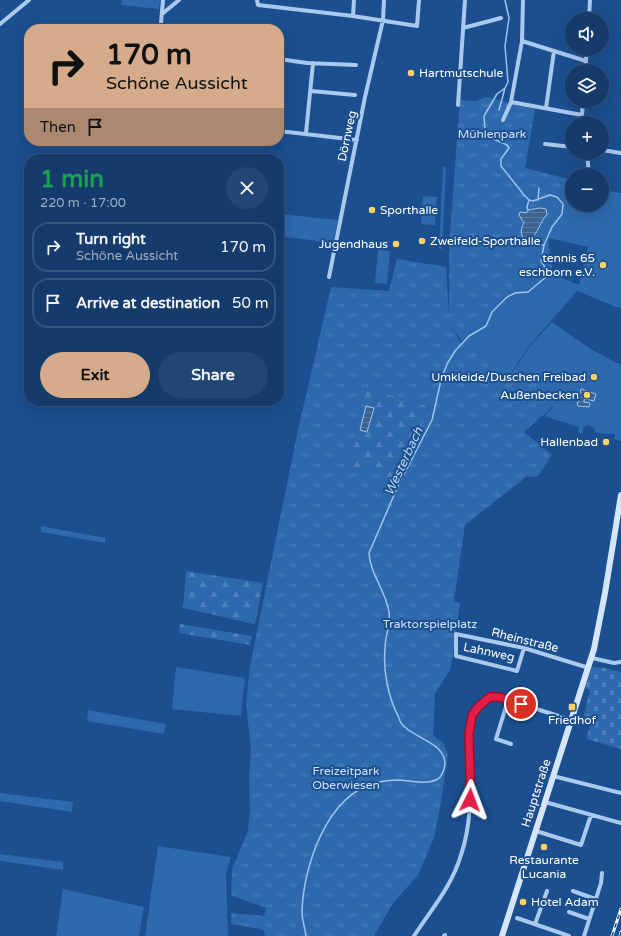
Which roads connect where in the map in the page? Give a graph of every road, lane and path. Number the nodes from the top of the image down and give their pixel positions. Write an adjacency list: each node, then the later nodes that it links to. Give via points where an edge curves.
1 (29, 0): 16 (street)
2 (163, 0): 12 (street)
3 (179, 0): 12 (street)
4 (354, 0): 13 (street)
5 (384, 0): 15 (street, Dörnweg)
6 (419, 0): 15 (street, via 417,26)
7 (465, 0): 18 (street)
8 (523, 0): 19 (street)
9 (590, 0): 11 (street)
10 (256, 1): 13 (street, via 258,5)
11 (589, 12)
12 (162, 14): 17 (street)
13 (353, 16): 15 (street)
14 (501, 18): 18 (street)
15 (383, 20): 37 (street, Dörnweg)
16 (0, 24)
17 (161, 24)
18 (463, 28): 30 (street)
19 (522, 41): 20 (street); 29 (street)
20 (554, 51): 23 (street); 31 (street)
21 (586, 56): 23 (street)
22 (284, 60): 24 (street)
23 (586, 61): 25 (street)
24 (313, 63): 26 (street); 27 (street)
25 (586, 64)
26 (356, 65)
27 (311, 91): 28 (street); 36 (street)
28 (356, 95)
29 (511, 102): 31 (street); 34 (street)
30 (458, 105)
31 (546, 108): 33 (street)
32 (582, 108): 33 (street)
33 (582, 115)
34 (503, 120)
35 (284, 131): 36 (street)
36 (306, 133): 37 (street)
37 (357, 140): 42 (street, Dörnweg)
38 (545, 144): 39 (street)
39 (565, 146)
40 (609, 151): 41 (street)
41 (621, 153)
42 (329, 277)
43 (621, 495): 46 (street, Hauptstraße, via 606,593)
44 (456, 634): 45 (street, Rheinstraße); 45 (street, Lahnweg, via 456,656 516,671)
45 (524, 648): 48 (street, Rheinstraße)
46 (592, 658): 47 (street); 48 (street, Hauptstraße)
47 (621, 662)
48 (589, 668): 50 (street, Hauptstraße)
49 (508, 700): 50 (street); 51 (street, via 496,738); 66 (street, via 490,697 472,715 469,734 470,786 462,854 444,894)
50 (572, 720): 52 (street, Hauptstraße)
51 (511, 744)
52 (553, 776): 53 (street); 54 (street, Hauptstraße)
53 (621, 793)
54 (545, 802): 55 (street); 57 (street, Hauptstraße)
55 (591, 815): 56 (street); 57 (street, via 581,845)
56 (621, 823)
57 (536, 831): 67 (street, Hauptstraße)
58 (602, 873): 61 (street)
59 (547, 891): 65 (street)
60 (573, 891): 61 (street)
61 (595, 899): 64 (street)
62 (569, 912): 64 (street)
63 (517, 918): 65 (street)
64 (589, 919): 69 (street)
65 (535, 924): 68 (street)
66 (414, 936)
67 (502, 936)
68 (569, 936)
69 (584, 936)

